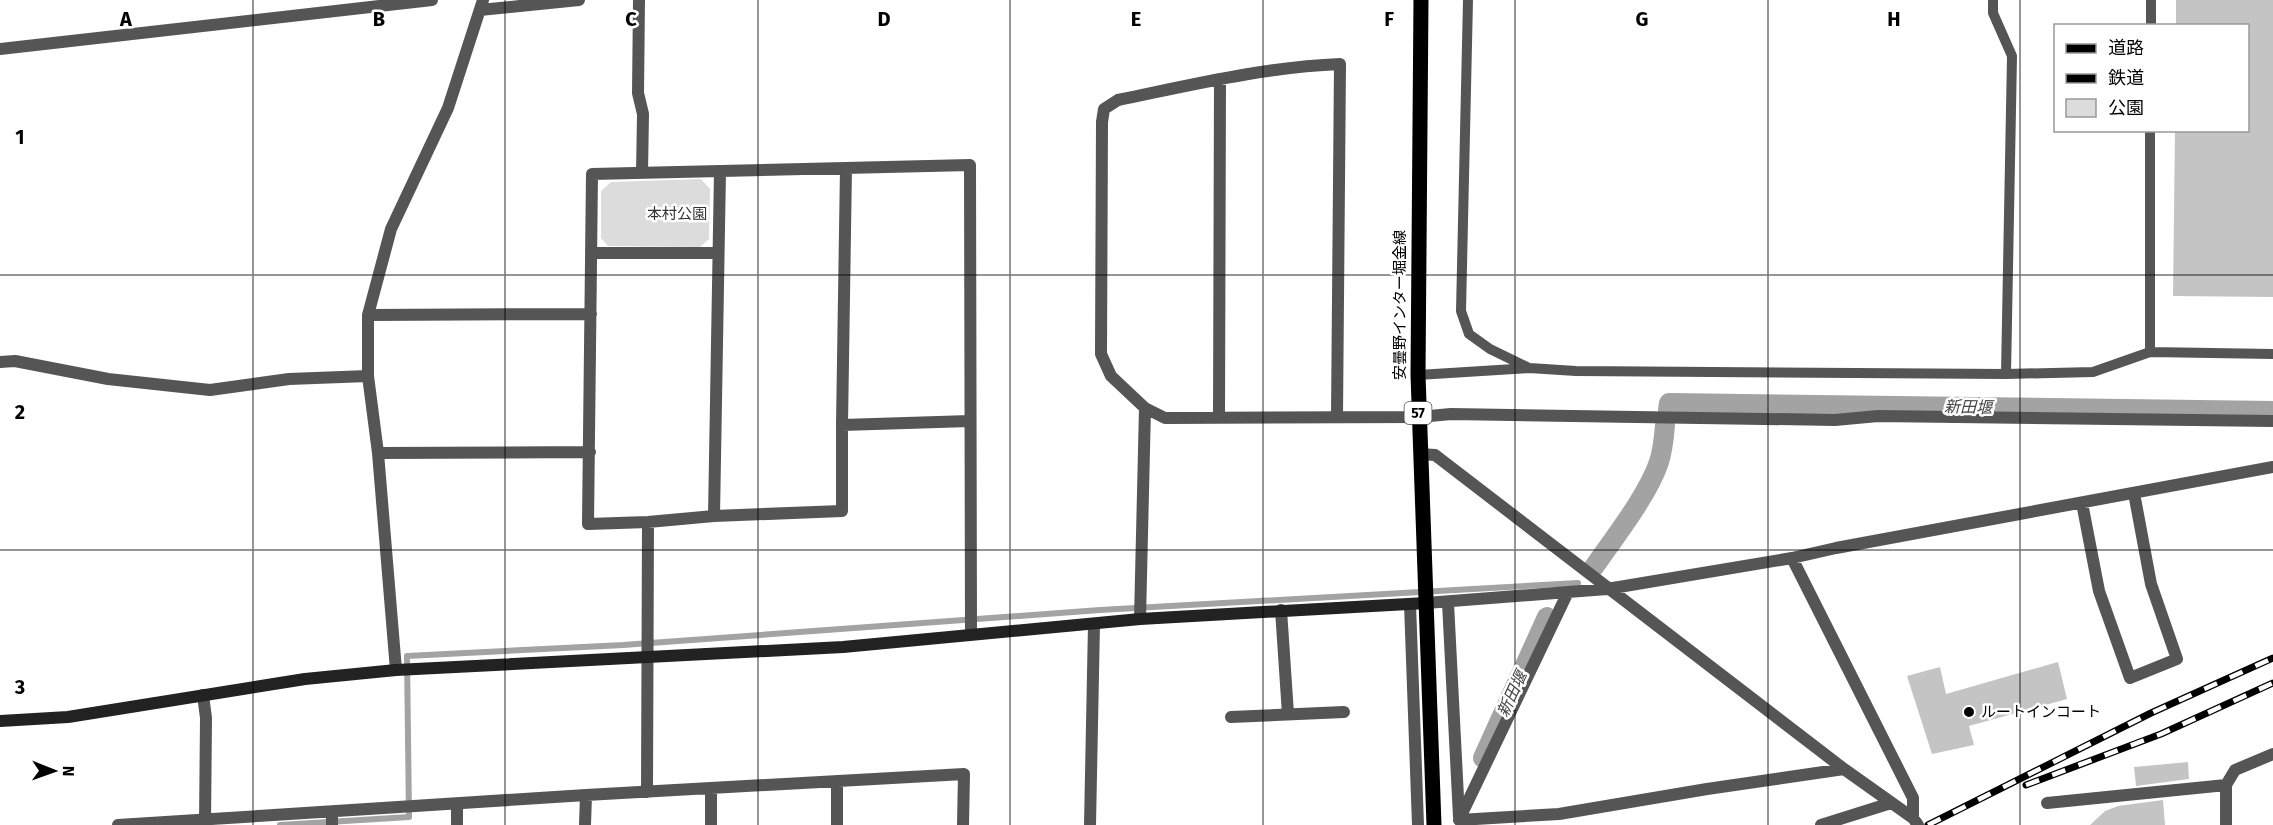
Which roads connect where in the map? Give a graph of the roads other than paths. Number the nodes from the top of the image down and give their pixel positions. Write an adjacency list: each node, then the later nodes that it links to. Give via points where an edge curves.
1 (432, 0): 10 (street)
2 (579, 0): 8 (street)
3 (639, 0): 15 (street)
4 (1421, 0): 25 (main road, 安曇野インター堀金線 / 57)
5 (1468, 0): 23 (lane, via 1461,311 1469,334)
6 (1993, 0): 24 (lane, via 1993,13 2012,56)
7 (2151, 0): 9 (lane)
8 (481, 5): 19 (street, via 448,108 391,229)
9 (2151, 24)
10 (0, 49)
11 (1220, 79): 27 (street, via 1118,100 1104,109 1101,354 1111,376); 28 (street); 29 (street, via 1340,64)
12 (2150, 132): 20 (lane)
13 (846, 168): 14 (street); 32 (street, via 970,165); 33 (street)
14 (720, 171): 15 (street); 17 (street)
15 (642, 173): 16 (street, via 592,174)
16 (592, 253): 17 (street); 18 (street)
17 (718, 253): 40 (street)
18 (591, 314): 19 (street); 34 (street)
19 (368, 315): 26 (street)
20 (2150, 352): 21 (lane); 24 (lane, via 2093,372)
21 (2273, 354)
22 (0, 362): 26 (street, via 210,390 289,379)
23 (1529, 368): 24 (lane); 25 (lane)
24 (2006, 374)
25 (1418, 375): 30 (main road, 安曇野インター堀金線 / 57)
26 (368, 376): 35 (street)
27 (1145, 408): 28 (street, via 1165,418); 48 (street)
28 (1219, 417): 29 (street)
29 (1337, 417): 30 (street)
30 (1419, 417): 31 (street, via 1450,414 1835,420 1878,416); 36 (main road, 安曇野インター堀金線 / 57)
31 (2273, 421)
32 (970, 422): 33 (street); 50 (street)
33 (842, 425): 40 (street, via 842,511)
34 (590, 452): 35 (street); 41 (street, via 588,524)
35 (378, 453): 52 (street)
36 (1419, 454): 43 (street, via 1436,455); 46 (main road, 安曇野インター堀金線 / 57)
37 (2273, 467): 38 (street)
38 (2134, 493): 39 (street); 39 (street, via 2151,584 2177,659 2130,678 2099,591)
39 (2082, 502): 42 (street)
40 (714, 516): 41 (street)
41 (648, 522): 51 (street)
42 (1792, 558): 43 (street); 70 (street, via 1913,798)
43 (1607, 589): 44 (street); 59 (street)
44 (1568, 592): 45 (street); 71 (street)
45 (1448, 603): 46 (street); 71 (street)
46 (1418, 604): 47 (street); 80 (street); 81 (main road, 安曇野インター堀金線 / 57)
47 (1281, 610): 48 (street); 55 (street)
48 (1140, 619): 49 (street)
49 (1094, 624): 50 (street); 79 (street)
50 (972, 633): 51 (street, via 843,647)
51 (647, 657): 52 (street); 63 (street)
52 (396, 670): 53 (street)
53 (203, 695): 57 (street, via 68,717); 69 (street)
54 (1344, 712): 55 (street)
55 (1288, 714): 56 (street)
56 (1231, 717)
57 (0, 722)
58 (2273, 754): 61 (street, via 2235,770)
59 (1844, 770): 65 (street); 71 (street, via 1559,814)
60 (837, 781): 62 (street); 77 (street); 78 (street, via 964,774)
61 (2226, 785): 66 (street); 83 (street)
62 (711, 789): 63 (street); 76 (street)
63 (647, 792): 64 (street)
64 (586, 795): 67 (street); 75 (street)
65 (1891, 803): 70 (street); 82 (street)
66 (2047, 803)
67 (457, 804): 68 (street); 74 (street)
68 (332, 812): 69 (street); 73 (street)
69 (205, 822): 72 (street)
70 (1916, 822)
71 (1459, 823)
72 (118, 825)
73 (332, 825)
74 (457, 825)
75 (585, 825)
76 (711, 825)
77 (837, 825)
78 (963, 825)
79 (1090, 825)
80 (1418, 825)
81 (1434, 825)
82 (1821, 825)
83 (2226, 825)

